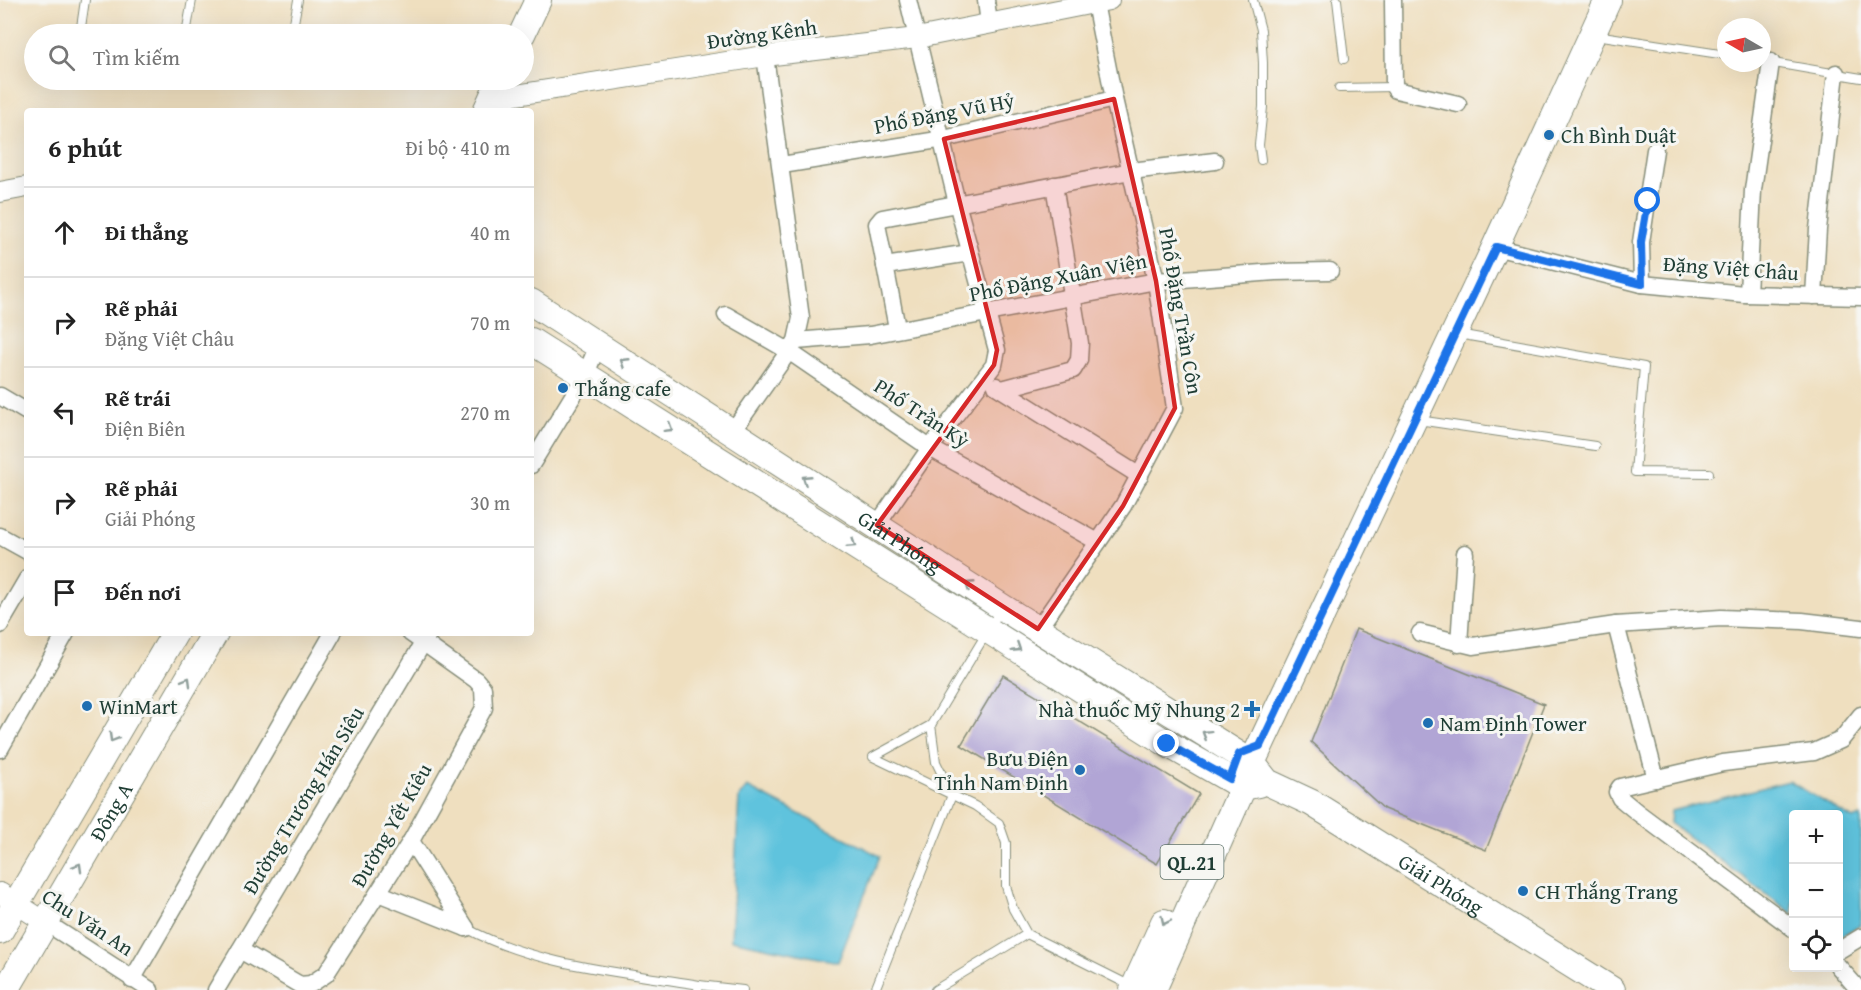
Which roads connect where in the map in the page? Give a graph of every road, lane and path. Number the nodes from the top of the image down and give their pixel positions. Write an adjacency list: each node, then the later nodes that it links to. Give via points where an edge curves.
1 (85, 0): 13 (lane)
2 (192, 0): 14 (lane)
3 (298, 0): 15 (lane)
4 (538, 0): 16 (main road)
5 (908, 0): 19 (street)
6 (986, 0): 17 (street)
7 (1253, 0): 34 (lane, via 1261,30 1263,63)
8 (1337, 0): 22 (lane)
9 (1393, 0): 27 (street)
10 (1608, 0): 18 (main road, QL.21)
11 (1102, 1): 12 (street, Đường Kênh); 30 (street, Phố Đặng Trần Côn)
12 (1052, 6): 17 (street, Đường Kênh)
13 (81, 24)
14 (188, 24)
15 (294, 24)
16 (527, 24)
17 (989, 24): 19 (street, Đường Kênh)
18 (1592, 35): 20 (lane); 42 (main road, QL.21)
19 (918, 39): 21 (street, Đường Kênh); 32 (street)
20 (1717, 54)
21 (765, 57): 29 (street, Đường Kênh); 36 (street)
22 (1344, 59)
23 (1771, 62): 25 (lane)
24 (1765, 72): 48 (street)
25 (1836, 74): 26 (lane); 49 (street)
26 (1861, 78)
27 (1394, 87): 28 (lane); 31 (street)
28 (1339, 88)
29 (493, 96)
30 (1114, 99): 32 (street, Phố Đặng Vũ Hỷ); 37 (street, Phố Đặng Trần Côn)
31 (1458, 104)
32 (944, 139): 36 (street, Phố Đặng Vũ Hỷ); 41 (street)
33 (1655, 150): 47 (street, via 1641,242)
34 (1261, 160)
35 (1215, 161): 37 (street)
36 (782, 165): 59 (street, via 801,318)
37 (1131, 171): 38 (street); 46 (street, Phố Đặng Trần Côn)
38 (1054, 185): 41 (street); 51 (street)
39 (24, 188): 40 (street)
40 (0, 192)
41 (957, 203): 43 (street); 44 (street, via 882,218 877,224)
42 (1496, 247): 47 (street, Đặng Việt Châu); 56 (main road, QL.21)
43 (970, 253): 44 (street); 53 (street)
44 (885, 266): 55 (street)
45 (1330, 271): 46 (street, Phố Đặng Xuân Viện)
46 (1156, 281): 51 (street, Phố Đặng Xuân Viện); 71 (street, Phố Đặng Trần Côn, via 1174,408)
47 (1642, 284): 48 (street, Đặng Việt Châu)
48 (1748, 294): 49 (street, Đặng Việt Châu)
49 (1814, 296): 50 (street, Đặng Việt Châu)
50 (1861, 297)
51 (1074, 298): 53 (street, Phố Đặng Xuân Viện); 62 (street, via 1080,343 1079,360 1073,370)
52 (534, 304): 58 (main road, Giải Phóng)
53 (986, 314): 55 (street, Phố Đặng Xuân Viện); 61 (street, via 997,350 994,365)
54 (726, 315): 59 (street, Phố Trần Kỳ)
55 (897, 328): 59 (street, Phố Đặng Xuân Viện)
56 (1455, 334): 65 (main road, QL.21); 70 (lane, via 1644,367 1635,472)
57 (534, 343): 60 (main road, Giải Phóng)
58 (598, 345): 60 (street); 66 (main road, Giải Phóng, one-way to 58)
59 (791, 345): 66 (street); 68 (street, Phố Trần Kỳ)
60 (585, 376): 69 (street); 83 (main road, Giải Phóng, one-way to 83)
61 (984, 378): 62 (street); 68 (street)
62 (1002, 389): 71 (street)
63 (0, 396): 64 (street)
64 (24, 410)
65 (1414, 420): 67 (lane); 94 (main road, QL.21)
66 (732, 432): 72 (main road, Giải Phóng, one-way to 66)
67 (1595, 446)
68 (930, 448): 72 (street); 74 (street, Phố Trần Kỳ)
69 (534, 460)
70 (1709, 473)
71 (1140, 476): 74 (street, Phố Đặng Trần Côn)
72 (877, 525): 78 (main road, Giải Phóng, one-way to 72)
73 (0, 536): 75 (street)
74 (1098, 542): 82 (street, Phố Đặng Trần Côn)
75 (24, 549)
76 (1465, 553): 90 (street)
77 (24, 584): 79 (street)
78 (1002, 607): 82 (main road, Giải Phóng); 83 (lane)
79 (0, 625)
80 (1616, 625): 81 (street, via 1721,618); 90 (street, via 1473,646); 95 (street)
81 (1861, 628)
82 (1038, 629): 94 (main road, Giải Phóng, one-way to 82)
83 (990, 631): 92 (lane); 96 (main road, Giải Phóng, one-way to 96, via 1167,744)
84 (1420, 633): 90 (street)
85 (64, 636): 93 (street)
86 (173, 636): 100 (main road, Đông A, one-way to 100)
87 (213, 636): 101 (main road, Đông A, one-way to 87)
88 (331, 636): 110 (street)
89 (421, 636): 98 (street, Đường Yết Kiêu, via 476,680 485,697 484,708); 108 (street, Đường Trương Hán Siêu)
90 (1459, 644)
91 (1861, 715): 95 (street, via 1841,740 1814,752 1723,763)
92 (930, 726): 97 (lane, via 936,762); 97 (lane, via 873,757)
93 (0, 748)
94 (1250, 754): 96 (main road, Giải Phóng); 96 (main road, QL.21)
95 (1656, 779): 102 (street, via 1620,787 1617,792)
96 (1247, 783): 112 (main road, QL.21); 119 (main road, Giải Phóng, via 1312,803)
97 (952, 795): 105 (lane, via 999,823 1006,843 1006,886); 117 (lane)
98 (411, 842): 99 (street, Đường Yết Kiêu); 103 (street)
99 (378, 893): 103 (street); 108 (street, Đường Yết Kiêu, via 326,974 311,984 300,985)
100 (8, 898): 101 (street, Chu Văn An); 104 (main road, Đông A)
101 (45, 922): 110 (street, Chu Văn An); 113 (main road, Đông A)
102 (1789, 925)
103 (466, 928): 111 (lane, via 515,951)
104 (0, 931)
105 (1027, 934): 112 (lane); 118 (lane)
106 (1861, 937): 107 (street)
107 (1843, 948)
108 (240, 950): 115 (street, Đường Trương Hán Siêu)
109 (1843, 971): 120 (street)
110 (132, 980): 114 (street, Chu Văn An)
111 (698, 987): 116 (lane)
112 (1140, 989)
113 (6, 990)
114 (150, 990)
115 (216, 990)
116 (743, 990)
117 (875, 990)
118 (935, 990)
119 (1612, 990)
120 (1859, 990)

